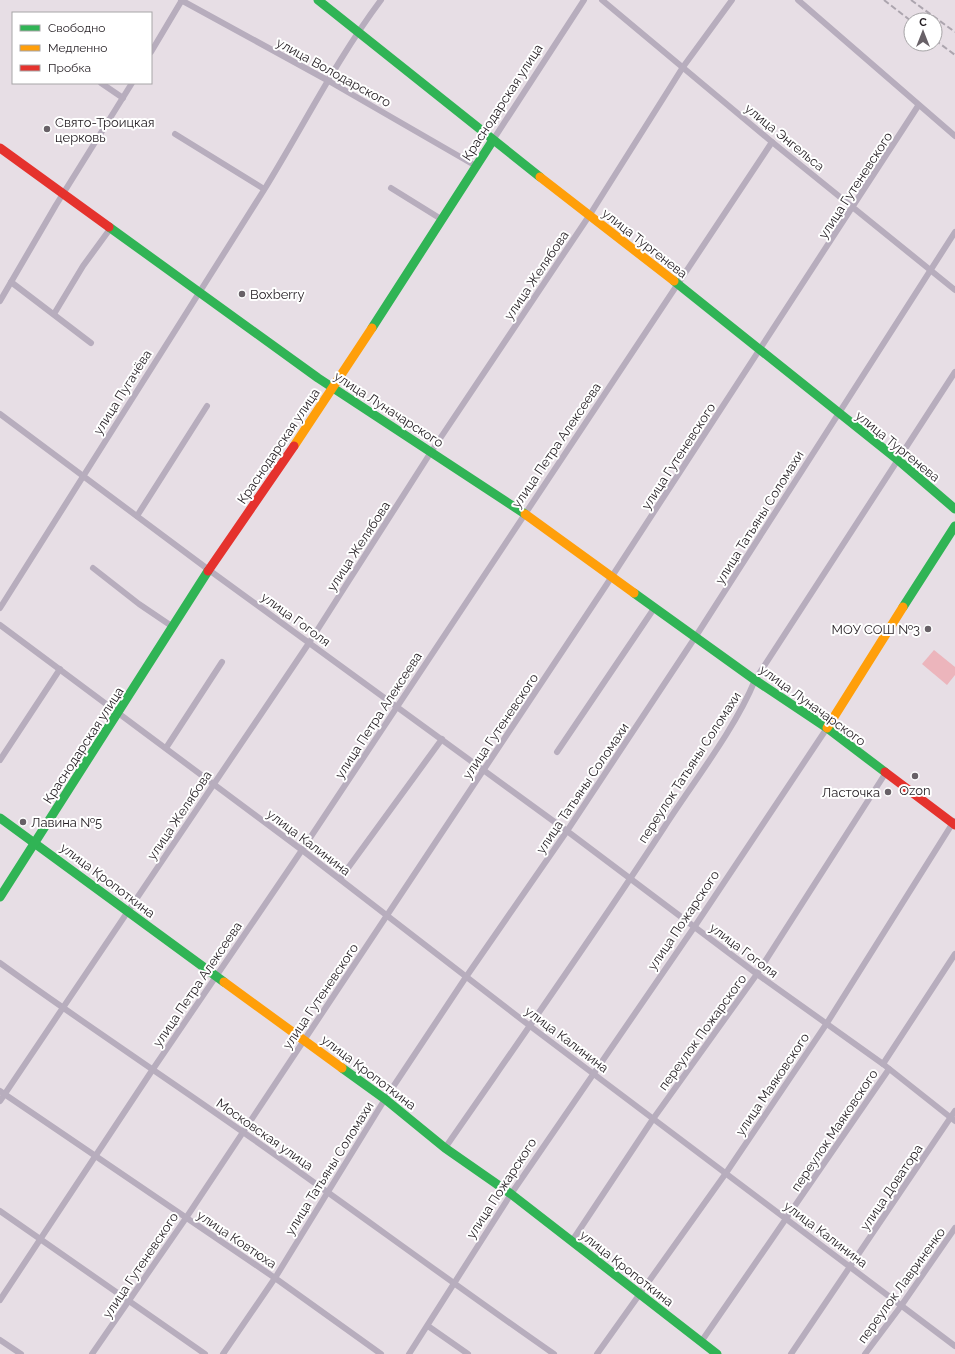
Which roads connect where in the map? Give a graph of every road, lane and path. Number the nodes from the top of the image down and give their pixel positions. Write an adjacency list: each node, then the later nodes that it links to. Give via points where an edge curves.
1 (182, 0): 9 (street); 11 (street, улица Володарского)
2 (318, 0): 8 (main road, улица Тургенева)
3 (381, 0): 8 (street, улица Пугачёва)
4 (584, 0): 18 (street, Краснодарская улица)
5 (602, 0): 10 (street, улица Энгельса)
6 (732, 0): 10 (street, улица Желябова)
7 (798, 0): 15 (street)
8 (357, 32): 11 (street, улица Пугачёва); 18 (main road, улица Тургенева)
9 (152, 50)
10 (683, 67): 19 (street, улица Энгельса); 26 (street, улица Желябова)
11 (327, 80): 21 (street, улица Володарского); 23 (street, улица Пугачёва)
12 (102, 84): 14 (street)
13 (131, 84): 14 (street)
14 (123, 98): 24 (street)
15 (918, 106): 17 (street); 25 (street, улица Гутеневского)
16 (175, 134): 23 (street)
17 (955, 136)
18 (493, 140): 21 (main road, Краснодарская улица); 26 (main road, улица Тургенева)
19 (772, 142): 25 (street, улица Энгельса); 32 (street, улица Петра Алексеева)
20 (0, 148): 24 (main road, улица Луначарского)
21 (476, 166): 27 (main road, Краснодарская улица)
22 (391, 188): 27 (street)
23 (264, 189): 34 (street, улица Пугачёва)
24 (64, 194): 28 (main road, улица Луначарского); 31 (street)
25 (854, 207): 30 (street, улица Энгельса); 38 (street, улица Гутеневского)
26 (589, 216): 32 (main road, улица Тургенева); 44 (street, улица Желябова)
27 (441, 219): 40 (main road, Краснодарская улица)
28 (110, 229): 34 (main road, улица Луначарского); 36 (street, via 83,266)
29 (955, 232): 30 (street, улица Татьяны Соломахи)
30 (930, 269): 33 (street, улица Энгельса); 43 (street, улица Татьяны Соломахи)
31 (11, 282): 35 (street); 36 (street)
32 (677, 283): 38 (main road, улица Тургенева); 48 (street, улица Петра Алексеева)
33 (955, 290)
34 (198, 292): 40 (main road, улица Луначарского); 46 (street, улица Пугачёва)
35 (1, 298)
36 (54, 314): 37 (street)
37 (91, 343)
38 (761, 351): 43 (main road, улица Тургенева); 53 (street, улица Гутеневского)
39 (955, 372): 45 (street, переулок Татьяны Соломахи)
40 (333, 388): 44 (main road, улица Луначарского); 52 (main road, Краснодарская улица)
41 (207, 406): 49 (street)
42 (0, 414): 46 (street, улица Гоголя)
43 (837, 414): 45 (main road, улица Тургенева); 58 (street, улица Татьяны Соломахи)
44 (431, 452): 48 (main road, улица Луначарского); 59 (street, улица Желябова)
45 (898, 460): 47 (main road, улица Тургенева); 62 (street, переулок Татьяны Соломахи)
46 (83, 475): 49 (street, улица Гоголя); 55 (street, улица Пугачёва)
47 (955, 509)
48 (524, 513): 53 (main road, улица Луначарского); 63 (street, улица Петра Алексеева)
49 (137, 516): 52 (street, улица Гоголя)
50 (955, 526): 65 (main road, улица Пожарского)
51 (93, 568): 57 (street, via 139,604)
52 (209, 570): 57 (main road, Краснодарская улица); 59 (street, улица Гоголя)
53 (612, 577): 54 (main road, улица Луначарского); 70 (street, улица Гутеневского)
54 (655, 607): 58 (main road, улица Луначарского); 68 (street)
55 (0, 608)
56 (0, 625): 61 (street, улица Калинина)
57 (174, 627): 64 (main road, Краснодарская улица)
58 (696, 636): 62 (main road, улица Луначарского); 75 (street, улица Татьяны Соломахи)
59 (309, 643): 63 (street, улица Гоголя); 72 (street, улица Желябова)
60 (222, 662): 67 (street)
61 (60, 669): 64 (street, улица Калинина); 69 (street)
62 (755, 680): 65 (main road, улица Луначарского); 79 (street, переулок Татьяны Соломахи, via 729,729)
63 (398, 705): 66 (street, улица Гоголя); 77 (street, улица Петра Алексеева)
64 (119, 713): 67 (street, улица Калинина); 76 (main road, Краснодарская улица)
65 (827, 728): 71 (main road, улица Луначарского); 83 (street, улица Пожарского)
66 (442, 739): 70 (street, улица Гоголя); 78 (street)
67 (166, 748): 72 (street, улица Калинина)
68 (558, 752)
69 (0, 760)
70 (484, 770): 75 (street, улица Гоголя); 82 (street, улица Гутеневского)
71 (885, 774): 74 (main road, улица Луначарского); 86 (street, переулок Пожарского)
72 (214, 784): 77 (street, улица Калинина); 81 (street, улица Желябова)
73 (0, 818): 76 (main road, улица Кропоткина)
74 (954, 823): 90 (street, улица Маяковского)
75 (567, 831): 79 (street, улица Гоголя); 88 (street, улица Татьяны Соломахи)
76 (36, 842): 80 (main road, Краснодарская улица); 81 (main road, улица Кропоткина)
77 (302, 850): 78 (street, улица Калинина); 87 (street, улица Петра Алексеева)
78 (340, 879): 82 (street, улица Калинина)
79 (630, 879): 83 (street, улица Гоголя); 91 (street, переулок Татьяны Соломахи)
80 (1, 892)
81 (128, 912): 87 (main road, улица Кропоткина); 89 (street, улица Желябова)
82 (386, 916): 88 (street, улица Калинина); 92 (street, улица Гутеневского)
83 (695, 926): 86 (street, улица Гоголя); 96 (street, улица Пожарского)
84 (955, 954): 93 (street, переулок Маяковского)
85 (0, 963): 89 (street, Московская улица)
86 (757, 974): 90 (street, улица Гоголя); 101 (street, переулок Пожарского)
87 (216, 976): 92 (main road, улица Кропоткина); 94 (street, улица Петра Алексеева)
88 (466, 976): 91 (street, улица Калинина); 98 (street, улица Татьяны Соломахи)
89 (62, 1009): 94 (street, Московская улица); 97 (street, улица Желябова)
90 (827, 1024): 93 (street, улица Гоголя); 106 (street, улица Маяковского)
91 (530, 1026): 96 (street, улица Калинина); 104 (street, переулок Татьяны Соломахи)
92 (303, 1040): 98 (main road, улица Кропоткина); 103 (street, улица Гутеневского)
93 (883, 1064): 95 (street, улица Гоголя)
94 (153, 1069): 103 (street, Московская улица); 105 (street, улица Петра Алексеева)
95 (889, 1069): 102 (street, улица Гоголя); 111 (street, переулок Маяковского)
96 (594, 1072): 101 (street, улица Калинина); 108 (street, улица Пожарского)
97 (2, 1093): 99 (street, улица Желябова); 105 (street, улица Ковтюха)
98 (385, 1099): 104 (main road, улица Кропоткина); 107 (street, улица Татьяны Соломахи)
99 (0, 1101)
100 (955, 1111): 102 (street, улица Доватора)
101 (653, 1119): 106 (street, улица Калинина); 114 (street, переулок Пожарского)
102 (953, 1119): 115 (street, улица Доватора)
103 (242, 1131): 107 (street, Московская улица); 110 (street, улица Гутеневского)
104 (445, 1148): 108 (main road, улица Кропоткина)
105 (96, 1156): 110 (street, улица Ковтюха); 113 (street, улица Петра Алексеева)
106 (726, 1173): 111 (street, улица Калинина); 118 (street, улица Маяковского)
107 (328, 1192): 116 (street, улица Татьяны Соломахи); 117 (street, Московская улица)
108 (511, 1194): 114 (main road, улица Кропоткина); 117 (street, улица Пожарского)
109 (0, 1211): 113 (street)
110 (186, 1218): 116 (street, улица Ковтюха); 120 (street, улица Гутеневского)
111 (787, 1219): 115 (street, улица Калинина); 124 (street, переулок Маяковского)
112 (955, 1228): 121 (street, переулок Лавриненко)
113 (40, 1239): 119 (street, улица Петра Алексеева); 120 (street)
114 (572, 1241): 118 (main road, улица Кропоткина)
115 (851, 1266): 121 (street, улица Калинина); 136 (street, улица Доватора)
116 (275, 1278): 129 (street, улица Татьяны Соломахи); 130 (street, улица Ковтюха)
117 (454, 1284): 122 (street, улица Пожарского); 133 (street, Московская улица)
118 (640, 1294): 124 (main road, улица Кропоткина); 134 (street, улица Маяковского)
119 (0, 1300)
120 (129, 1300): 127 (street, улица Гутеневского); 128 (street)
121 (901, 1306): 125 (street, улица Калинина); 137 (street, переулок Лавриненко)
122 (428, 1326): 131 (street, улица Пожарского); 132 (street)
123 (0, 1340): 126 (street)
124 (701, 1342): 135 (main road, улица Кропоткина)
125 (955, 1346)
126 (21, 1354)
127 (92, 1354)
128 (205, 1354)
129 (223, 1354)
130 (381, 1354)
131 (410, 1354)
132 (468, 1354)
133 (554, 1354)
134 (597, 1354)
135 (717, 1354)
136 (791, 1354)
137 (865, 1354)

